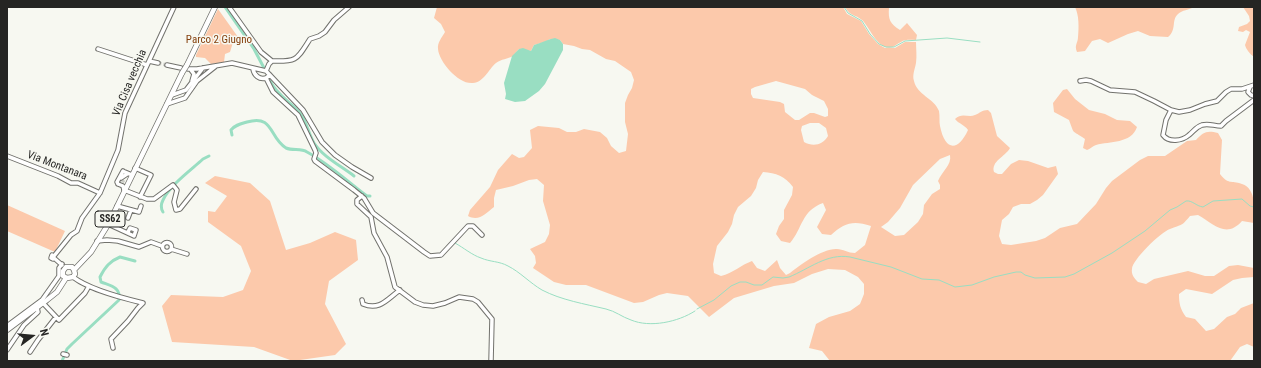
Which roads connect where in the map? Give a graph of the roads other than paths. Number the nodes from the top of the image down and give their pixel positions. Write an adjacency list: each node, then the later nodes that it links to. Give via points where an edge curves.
1 (174, 7): 6 (street, Via Cisa vecchia)
2 (215, 7): 12 (main road, SS62)
3 (229, 7): 7 (street, via 261,52)
4 (349, 7): 7 (street, via 325,32 310,39 297,58 289,61)
5 (98, 49): 9 (street)
6 (149, 61): 8 (street); 9 (street, Via Cisa vecchia)
7 (272, 61): 16 (street)
8 (158, 63)
9 (147, 65): 37 (street, Via Cisa vecchia, via 125,113 118,150)
10 (167, 65): 15 (street)
11 (217, 65): 13 (street); 14 (street, via 236,63); 18 (street)
12 (188, 68): 13 (street); 15 (main road, SS62, bridge); 21 (street, via 194,74)
13 (203, 68): 18 (street); 21 (street)
14 (253, 69): 16 (street); 19 (street, via 258,77)
15 (182, 71): 22 (main road, SS62)
16 (266, 71): 17 (street)
17 (270, 74): 19 (street); 34 (street, via 303,110 322,142 352,167)
18 (205, 75): 27 (street, via 197,81 185,98)
19 (266, 78): 38 (street, via 273,92 298,114 315,150 315,161)
20 (1080, 81): 30 (street, via 1092,81 1110,90 1135,92)
21 (192, 83): 24 (street)
22 (176, 86): 24 (street); 25 (main road, SS62)
23 (1252, 86): 26 (street, via 1248,92); 30 (street, via 1227,91 1217,101 1190,110)
24 (181, 92): 25 (street)
25 (172, 95): 27 (street); 29 (main road, SS62)
26 (1254, 96)
27 (180, 100): 29 (street)
28 (1254, 100): 30 (street, via 1221,126 1204,125 1196,128 1185,138 1175,141 1163,135)
29 (167, 104): 32 (main road, SS62)
30 (1171, 110)
31 (7, 156): 37 (street, Via Montanara)
32 (136, 168): 33 (main road, SS62); 39 (street, via 151,175)
33 (127, 173): 35 (main road, SS62); 35 (street)
34 (371, 178)
35 (120, 183): 39 (street); 40 (main road, SS62)
36 (196, 189): 39 (street, via 178,210 174,206 174,186 154,199)
37 (100, 193): 52 (street, Via Cisa vecchia, via 82,218 77,231 54,257)
38 (362, 196): 47 (street, via 373,213 430,256 445,252 467,226 473,226); 57 (street, via 357,200 357,204 371,217 374,233 388,262 393,283)
39 (140, 197)
40 (117, 206): 42 (street); 45 (main road, SS62)
41 (141, 206): 42 (street, via 139,212)
42 (132, 210): 43 (street); 44 (street)
43 (140, 216)
44 (128, 218)
45 (108, 224): 46 (street); 48 (main road, SS62)
46 (128, 232)
47 (482, 235)
48 (97, 241): 49 (street, via 118,241 139,247 152,242); 53 (main road, SS62, via 91,252)
49 (162, 246): 50 (street, via 168,243); 50 (street, via 165,252)
50 (171, 249): 51 (street)
51 (187, 254)
52 (63, 266): 53 (main road, via 70,266); 55 (main road); 62 (street, via 59,268 59,276 42,300)
53 (74, 270): 54 (main road)
54 (73, 277): 55 (main road); 56 (street)
55 (66, 278): 59 (main road, via 57,292)
56 (89, 286): 61 (street, via 59,320); 64 (street, via 144,304 114,336)
57 (400, 290): 58 (street, via 376,306 363,304); 67 (street, via 423,305 433,306 459,297 478,302 492,319)
58 (362, 300)
59 (43, 303): 60 (main road); 61 (street)
60 (38, 307): 63 (main road); 65 (street, via 38,312 24,325)
61 (56, 317): 66 (street)
62 (7, 326)
63 (7, 330)
64 (113, 348)
65 (7, 350)
66 (30, 352)
67 (491, 361)

